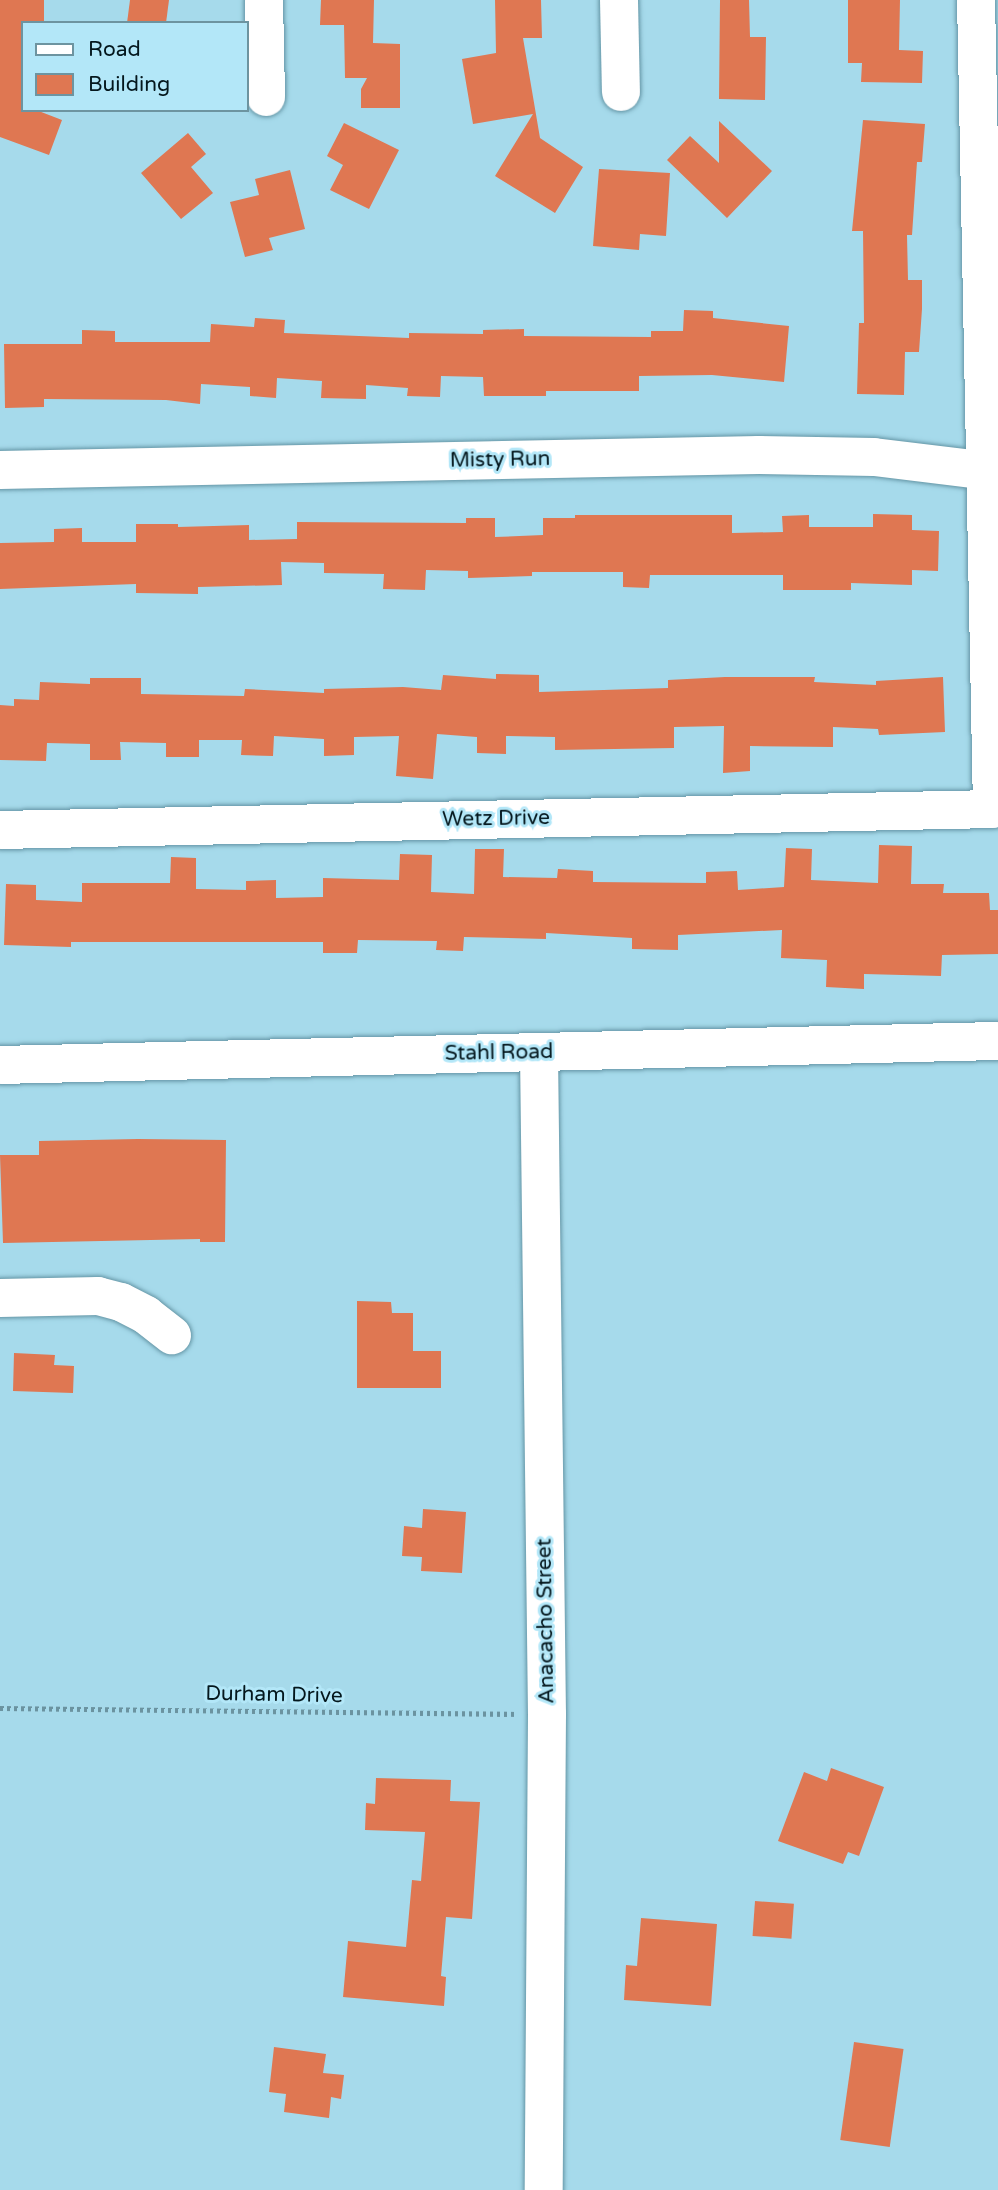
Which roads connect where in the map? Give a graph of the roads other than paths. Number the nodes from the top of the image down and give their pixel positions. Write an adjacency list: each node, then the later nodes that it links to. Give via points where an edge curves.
1 (264, 0): 5 (street)
2 (619, 0): 4 (street)
3 (976, 0): 7 (street)
4 (621, 92)
5 (266, 97)
6 (0, 470): 7 (street, Misty Run, via 759,454 874,457)
7 (992, 471): 8 (street, Wetz Drive, via 992,809)
8 (0, 830)
9 (998, 1041): 10 (street, Stahl Road)
10 (539, 1052): 11 (street, Stahl Road); 14 (street, Anacacho Street, via 547,1714)
11 (0, 1065)
12 (0, 1298): 13 (street, via 98,1296 146,1315)
13 (172, 1335)
14 (544, 2190)

